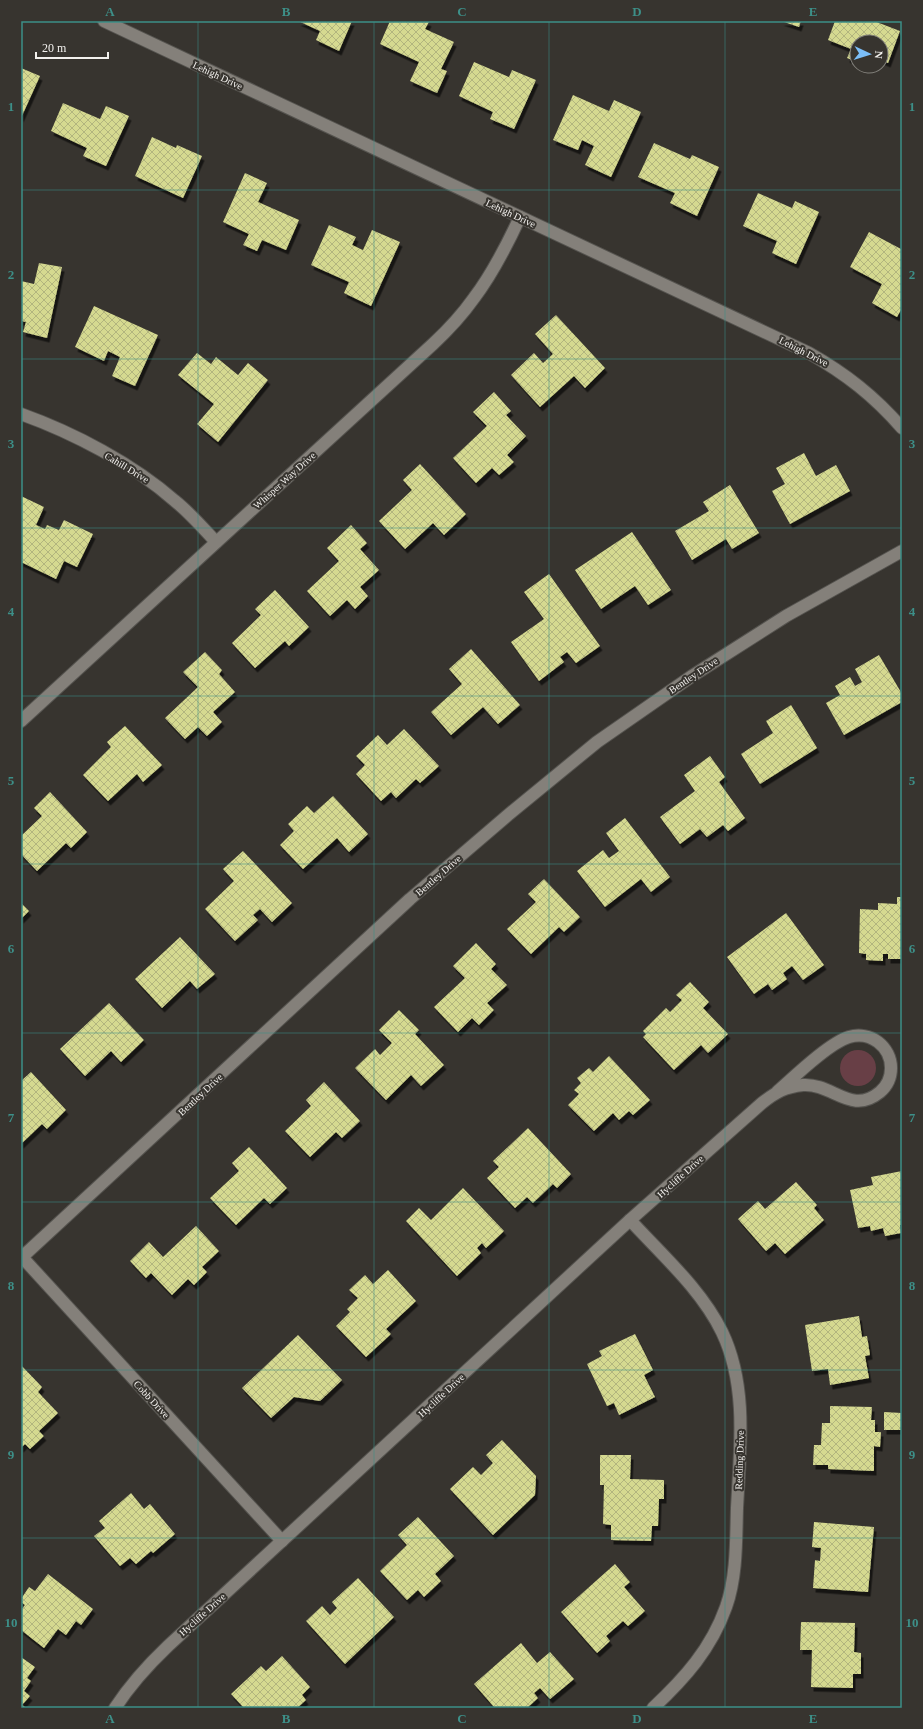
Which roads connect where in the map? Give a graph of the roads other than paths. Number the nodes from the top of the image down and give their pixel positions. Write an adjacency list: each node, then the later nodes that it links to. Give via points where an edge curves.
1 (104, 21): 2 (street, Lehigh Drive)
2 (520, 217): 4 (street, Lehigh Drive, via 776,337 832,366 863,388); 5 (street, Whisper Way Drive, via 492,272 455,322)
3 (21, 414): 5 (street, Cahill Drive, via 126,464 177,502)
4 (902, 428)
5 (216, 542): 7 (street, Whisper Way Drive)
6 (902, 551): 10 (street, Bentley Drive, via 786,616 692,676 597,742 410,899)
7 (21, 721)
8 (777, 1092): 8 (street, Hycliffe Drive, via 839,1041 850,1036 862,1035 874,1039 883,1045 889,1056 889,1080 874,1097 862,1101 852,1101 817,1087 804,1085); 9 (street, Hycliffe Drive)
9 (630, 1220): 11 (street, Hycliffe Drive); 13 (street, Redding Drive, via 692,1288 714,1318 735,1374 740,1417 736,1555 726,1606 700,1658)
10 (22, 1258): 11 (street, Cobb Drive)
11 (282, 1541): 12 (street, Hycliffe Drive, via 147,1666)
12 (115, 1708)
13 (653, 1708)

